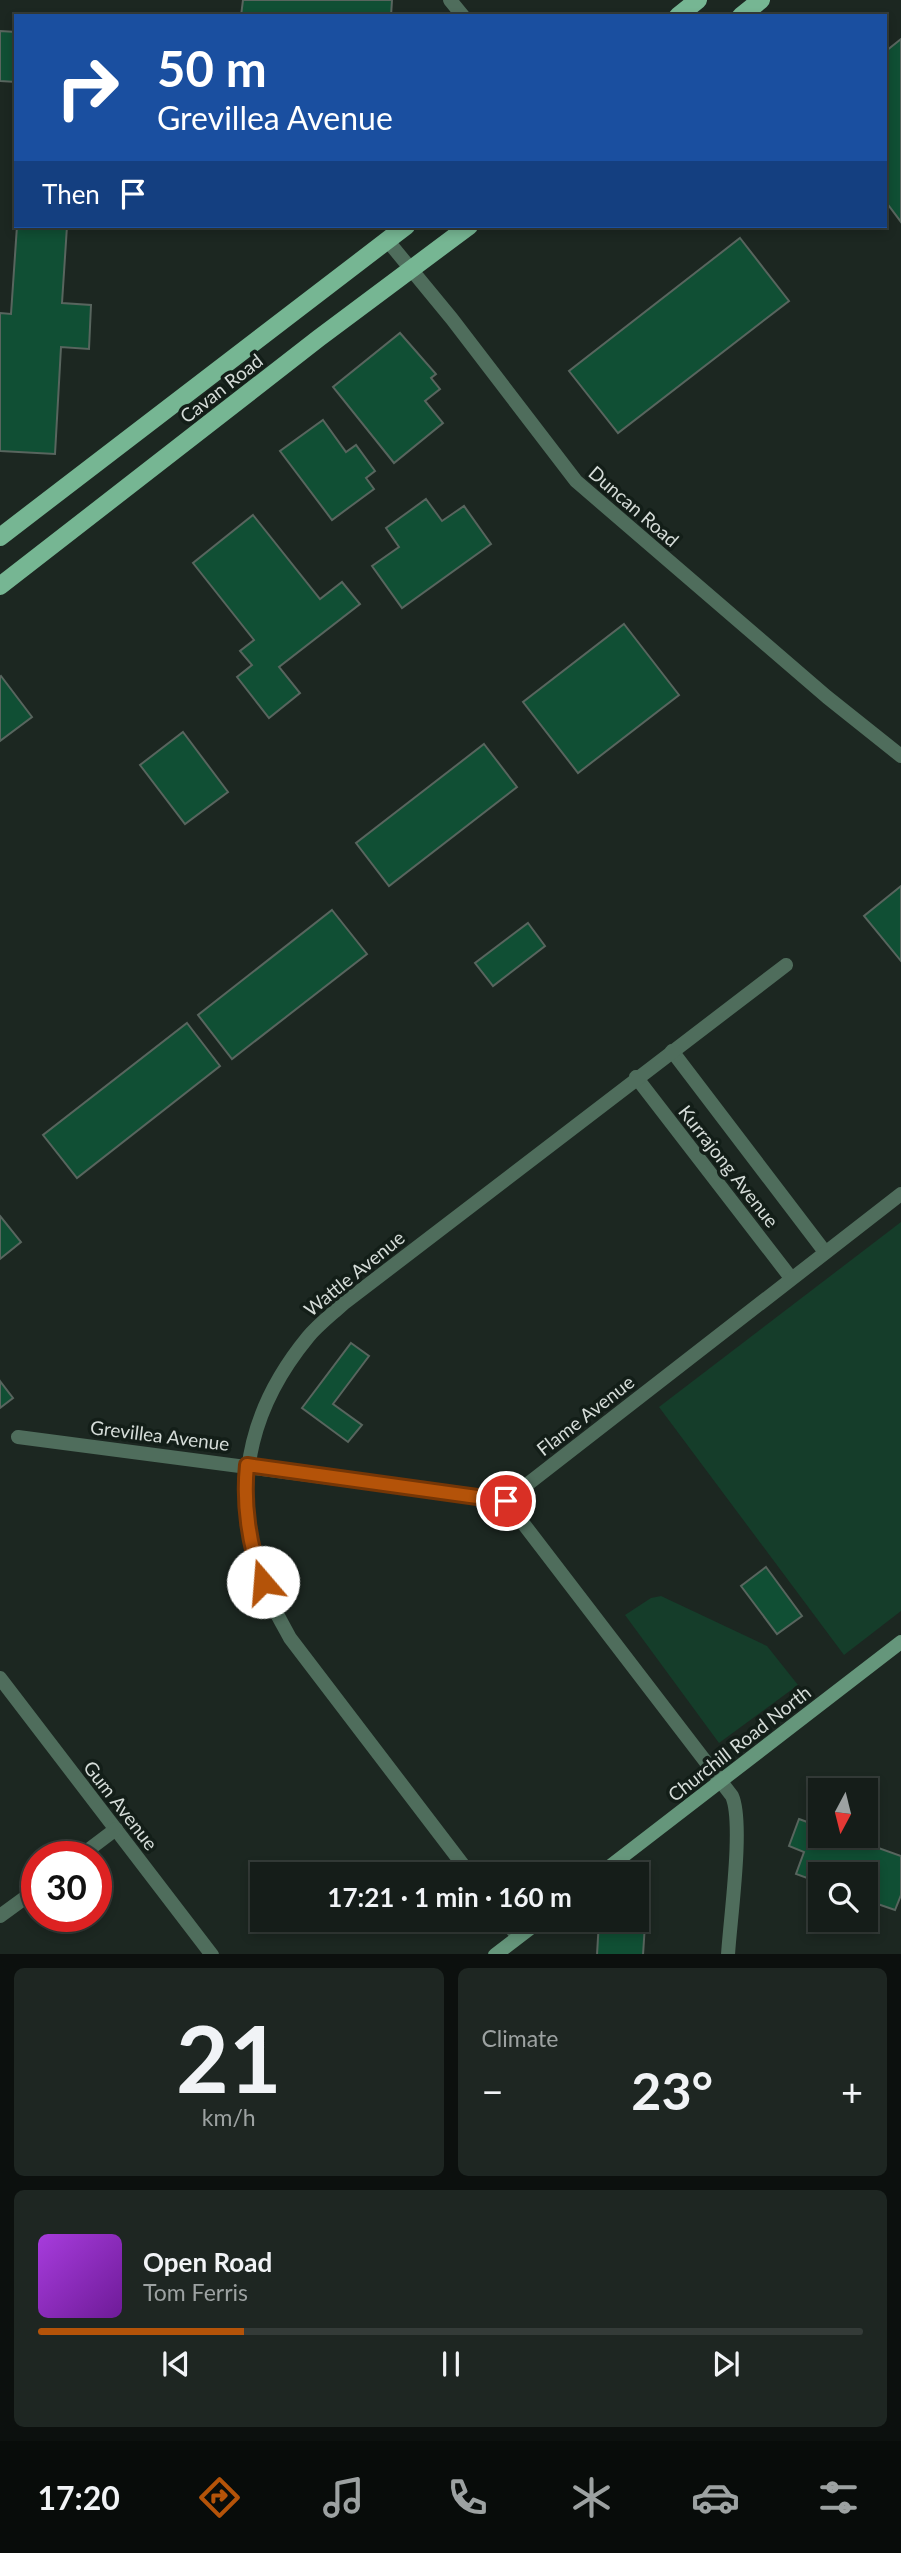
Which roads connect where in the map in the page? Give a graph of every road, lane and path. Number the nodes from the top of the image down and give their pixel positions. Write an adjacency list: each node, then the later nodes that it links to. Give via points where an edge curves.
1 (450, 0): 4 (street)
2 (698, 0): 5 (main road)
3 (761, 0): 6 (main road)
4 (461, 14)
5 (680, 14)
6 (744, 14)
7 (403, 228): 9 (main road, Cavan Road)
8 (466, 228): 10 (main road, Cavan Road)
9 (387, 240): 10 (street, Duncan Road); 11 (main road, Cavan Road)
10 (411, 270): 12 (main road, Cavan Road); 13 (street, Duncan Road, via 576,481)
11 (0, 537)
12 (0, 586)
13 (901, 756)
14 (786, 965): 15 (street, Wattle Avenue)
15 (672, 1051): 16 (street, Wattle Avenue); 18 (street, Kurrajong Avenue)
16 (636, 1077): 19 (street, Kurrajong Avenue); 21 (street, Wattle Avenue, via 309,1335 285,1368 256,1429)
17 (901, 1194): 18 (street, Flame Avenue)
18 (825, 1252): 19 (street, Flame Avenue)
19 (791, 1278): 22 (street, Flame Avenue)
20 (18, 1437): 21 (street, Grevillea Avenue)
21 (247, 1465): 22 (street, Grevillea Avenue); 28 (street, Wattle Avenue, via 248,1524 256,1563 290,1638)
22 (506, 1501): 25 (street)
23 (901, 1642): 25 (street, Churchill Road North)
24 (0, 1678): 26 (street, Gum Avenue)
25 (722, 1781): 29 (street, Churchill Road North); 37 (street, via 736,1813)
26 (116, 1829): 27 (street); 35 (street, Gum Avenue)
27 (100, 1841)
28 (461, 1862)
29 (616, 1862)
30 (21, 1901): 31 (street)
31 (0, 1916)
32 (514, 1932): 34 (street)
33 (525, 1932): 34 (street)
34 (518, 1937): 36 (street)
35 (211, 1954)
36 (496, 1954)
37 (728, 1954)

